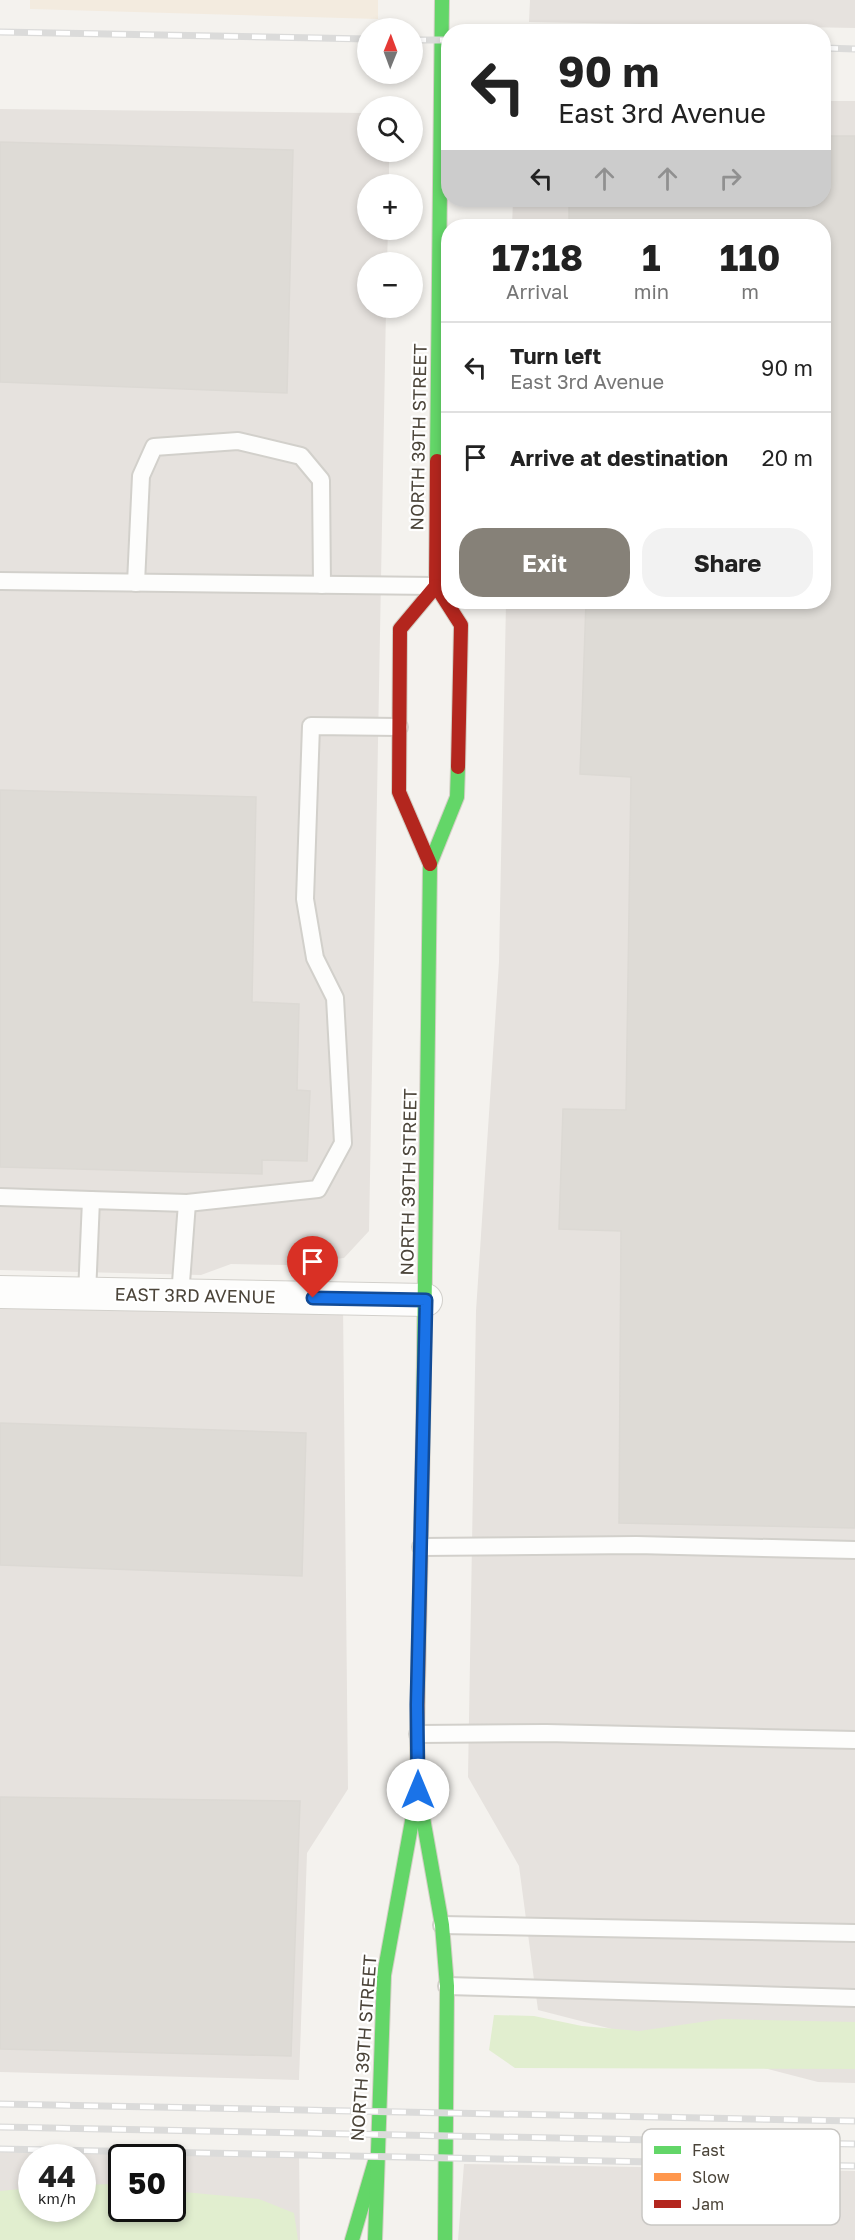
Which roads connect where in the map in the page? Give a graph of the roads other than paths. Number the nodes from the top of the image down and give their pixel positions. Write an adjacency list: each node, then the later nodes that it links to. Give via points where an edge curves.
1 (442, 0): 2 (main road, NORTH 39TH STREET)
2 (442, 24)
3 (441, 98): 7 (main road, NORTH 39TH STREET)
4 (0, 581): 5 (lane)
5 (135, 583): 6 (lane); 6 (lane, via 141,476 154,447 238,441 301,456 321,480)
6 (322, 585): 7 (lane)
7 (436, 586): 8 (main road, NORTH 39TH STREET); 10 (main road, NORTH 39TH STREET, via 400,629)
8 (441, 594)
9 (451, 609): 11 (main road, NORTH 39TH STREET, via 461,625 457,797)
10 (399, 727): 11 (main road, NORTH 39TH STREET, via 399,792); 14 (lane, via 311,726 305,899 315,958 335,998 344,1143 318,1189)
11 (430, 864): 18 (main road, NORTH 39TH STREET)
12 (0, 1197): 13 (lane)
13 (91, 1200): 14 (lane); 16 (lane)
14 (187, 1203): 17 (lane)
15 (0, 1292): 16 (street, EAST 3RD AVENUE)
16 (87, 1294): 17 (street, EAST 3RD AVENUE)
17 (180, 1296): 18 (street, EAST 3RD AVENUE)
18 (426, 1300): 19 (main road, NORTH 39TH STREET)
19 (421, 1547): 20 (lane, via 636,1545); 21 (main road, NORTH 39TH STREET)
20 (855, 1550)
21 (418, 1734): 22 (lane, via 546,1732); 23 (main road, NORTH 39TH STREET)
22 (855, 1740)
23 (418, 1790): 24 (main road, NORTH 39TH STREET); 28 (main road, NORTH 39TH STREET, via 384,1975)
24 (442, 1925): 25 (lane); 26 (main road, NORTH 39TH STREET)
25 (855, 1933)
26 (447, 1986): 27 (lane); 31 (main road, NORTH 39TH STREET)
27 (855, 1998)
28 (376, 2158): 29 (main road); 30 (main road, NORTH 39TH STREET)
29 (352, 2240)
30 (375, 2240)
31 (445, 2240)

